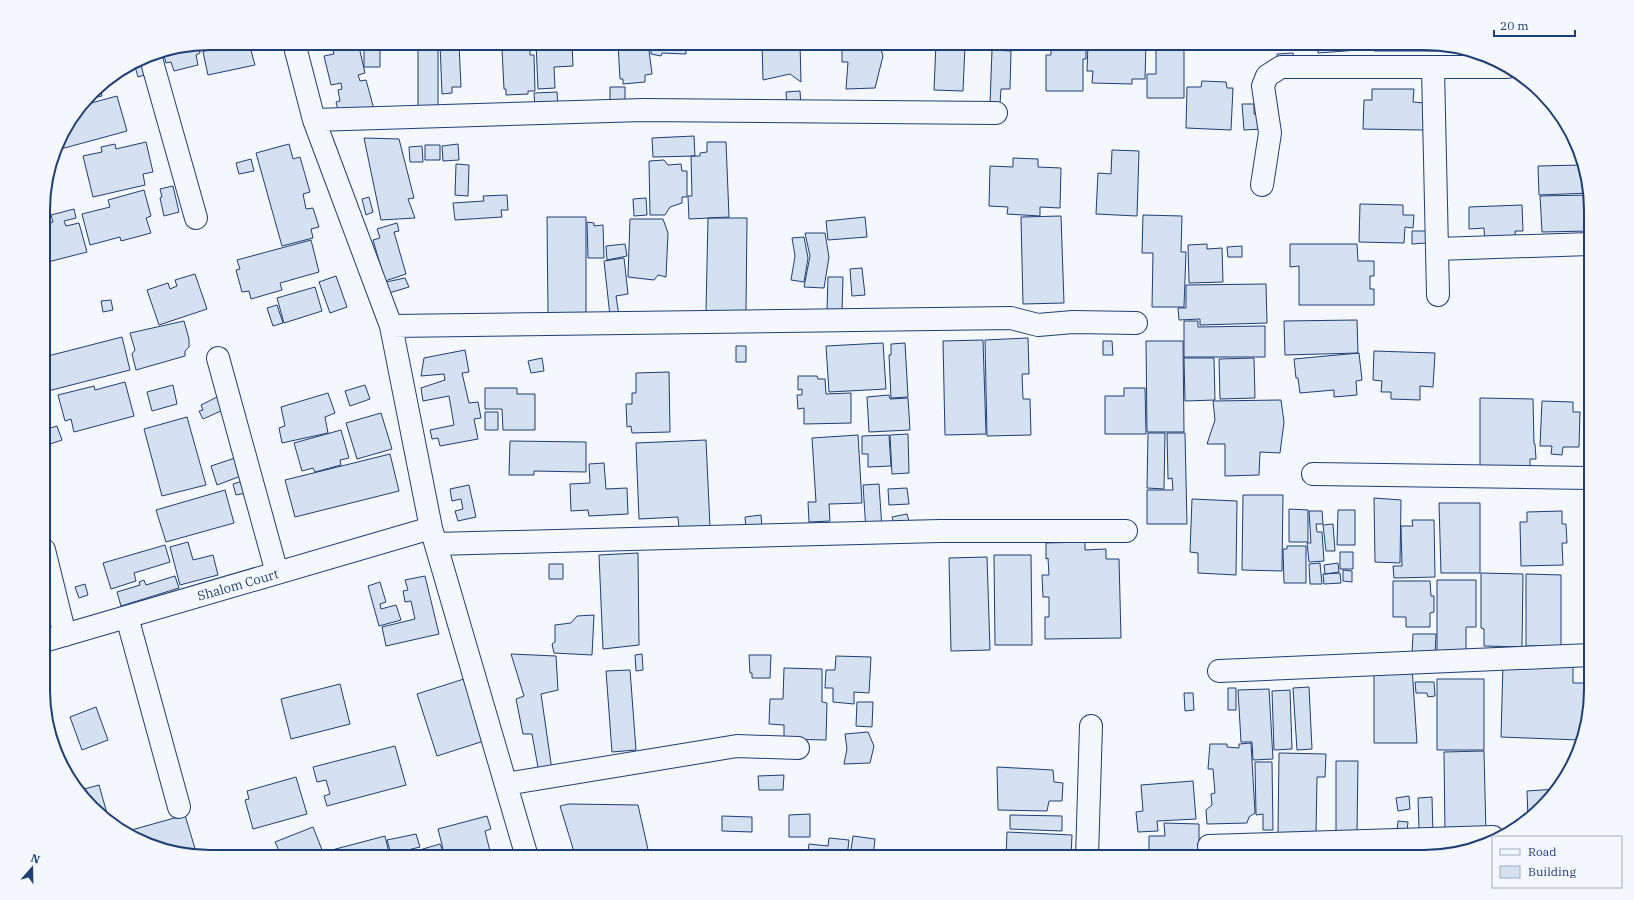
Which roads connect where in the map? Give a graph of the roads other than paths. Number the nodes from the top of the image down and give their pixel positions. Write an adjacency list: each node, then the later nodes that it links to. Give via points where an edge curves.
1 (296, 50): 6 (street)
2 (152, 61): 8 (street)
3 (1495, 67): 4 (street)
4 (1433, 68): 7 (street, via 1281,67 1267,76 1263,86 1270,133); 10 (street)
5 (996, 113): 6 (street, via 643,110)
6 (314, 120): 13 (street)
7 (1262, 186)
8 (196, 218)
9 (1584, 244): 10 (street)
10 (1437, 249): 11 (street)
11 (1438, 295)
12 (1136, 323): 13 (street, via 1072,322 1038,325 1011,318)
13 (391, 326): 18 (street)
14 (218, 358): 19 (street)
15 (1313, 474): 16 (street)
16 (1584, 478)
17 (1126, 531): 18 (street, Shalom Court)
18 (434, 536): 19 (street, Shalom Court); 28 (street)
19 (278, 573): 21 (street, Shalom Court)
20 (50, 574): 22 (street)
21 (127, 617): 22 (street, Shalom Court); 29 (street)
22 (65, 635): 23 (street, Shalom Court)
23 (50, 639)
24 (1584, 655): 25 (street)
25 (1219, 670)
26 (1091, 726): 33 (street)
27 (798, 748): 28 (street, via 737,746)
28 (506, 784): 32 (street)
29 (179, 807)
30 (1487, 837): 31 (street)
31 (1209, 846)
32 (525, 850)
33 (1087, 850)

